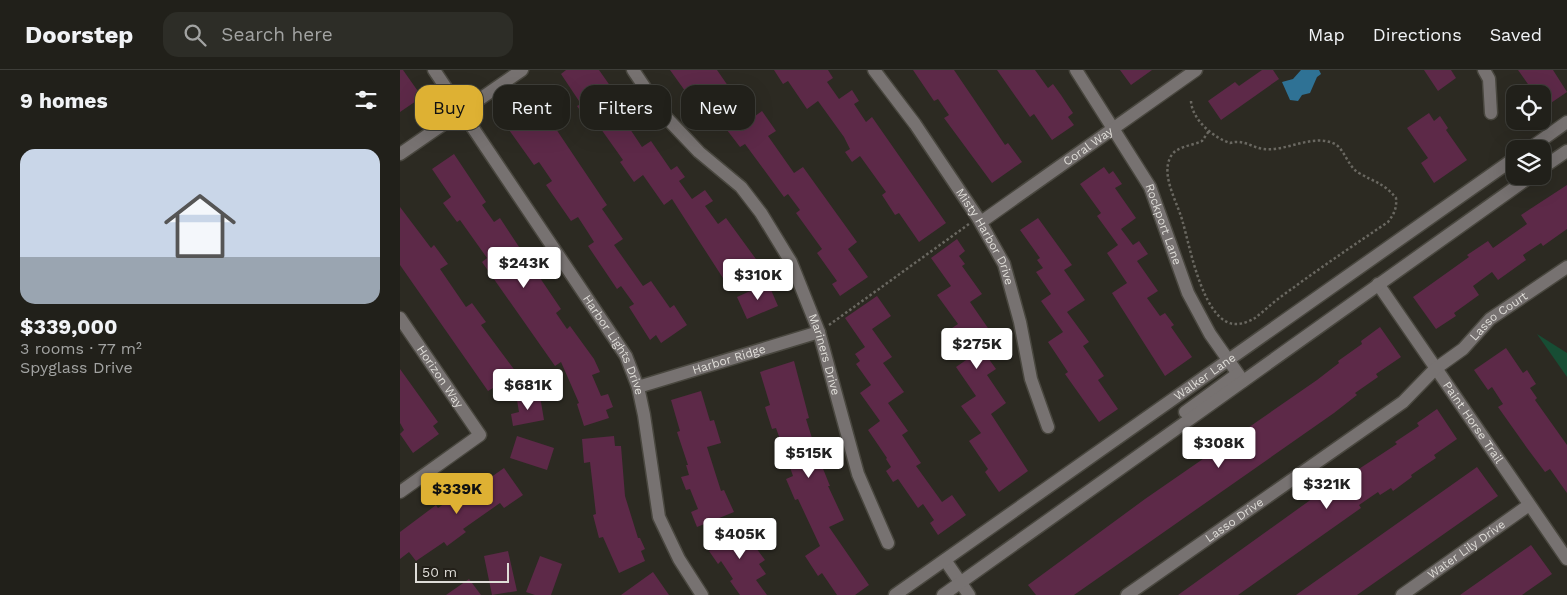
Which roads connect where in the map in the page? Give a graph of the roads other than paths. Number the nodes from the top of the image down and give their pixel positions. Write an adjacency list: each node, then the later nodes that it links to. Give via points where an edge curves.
1 (434, 70): 8 (street, Harbor Lights Drive)
2 (522, 70): 9 (street)
3 (633, 70): 25 (street, Mariners Drive, via 662,113 699,152 741,187 761,213 790,262)
4 (874, 70): 21 (street, Misty Harbor Drive)
5 (1076, 70): 12 (street, Rockport Lane)
6 (1196, 70): 12 (street, Coral Way)
7 (1484, 70): 10 (street, via 1488,79)
8 (444, 85)
9 (483, 97)
10 (1490, 113)
11 (1567, 122): 15 (street)
12 (1114, 128): 21 (street, Coral Way); 26 (street, Rockport Lane, via 1150,187 1188,293)
13 (435, 130): 17 (street)
14 (474, 130): 29 (street, Harbor Lights Drive, via 626,356)
15 (1542, 140)
16 (1567, 151): 18 (street)
17 (400, 154)
18 (1551, 162)
19 (1506, 164): 26 (street, Walker Lane)
20 (1518, 185): 23 (street, Walker Lane)
21 (980, 220): 30 (street, Misty Harbor Drive, via 1004,264 1031,379)
22 (1567, 267): 27 (street, Lasso Court, via 1490,319 1463,349)
23 (1378, 284): 27 (street, Paint Horse Trail); 28 (street, Walker Lane)
24 (400, 318): 31 (street, Horizon Way, via 480,435)
25 (819, 332): 29 (street, Harbor Ridge); 33 (street, Mariners Drive, via 858,474)
26 (1227, 361): 28 (street, Rockport Lane); 35 (street, Walker Lane, via 1048,487 1021,516)
27 (1435, 369): 32 (street, Paint Horse Trail); 41 (street, Lasso Drive, via 1403,402)
28 (1240, 377): 36 (street, Walker Lane, via 1169,424 1161,440)
29 (638, 387): 37 (street, Harbor Lights Drive, via 659,517)
30 (1048, 427)
31 (400, 492)
32 (1529, 505): 34 (street, Paint Horse Trail); 42 (street, Water Lily Drive)
33 (888, 543)
34 (1567, 559)
35 (947, 564): 36 (street); 38 (street)
36 (960, 583): 39 (street); 40 (street)
37 (702, 595)
38 (895, 595)
39 (943, 595)
40 (969, 595)
41 (1127, 595)
42 (1402, 595)

